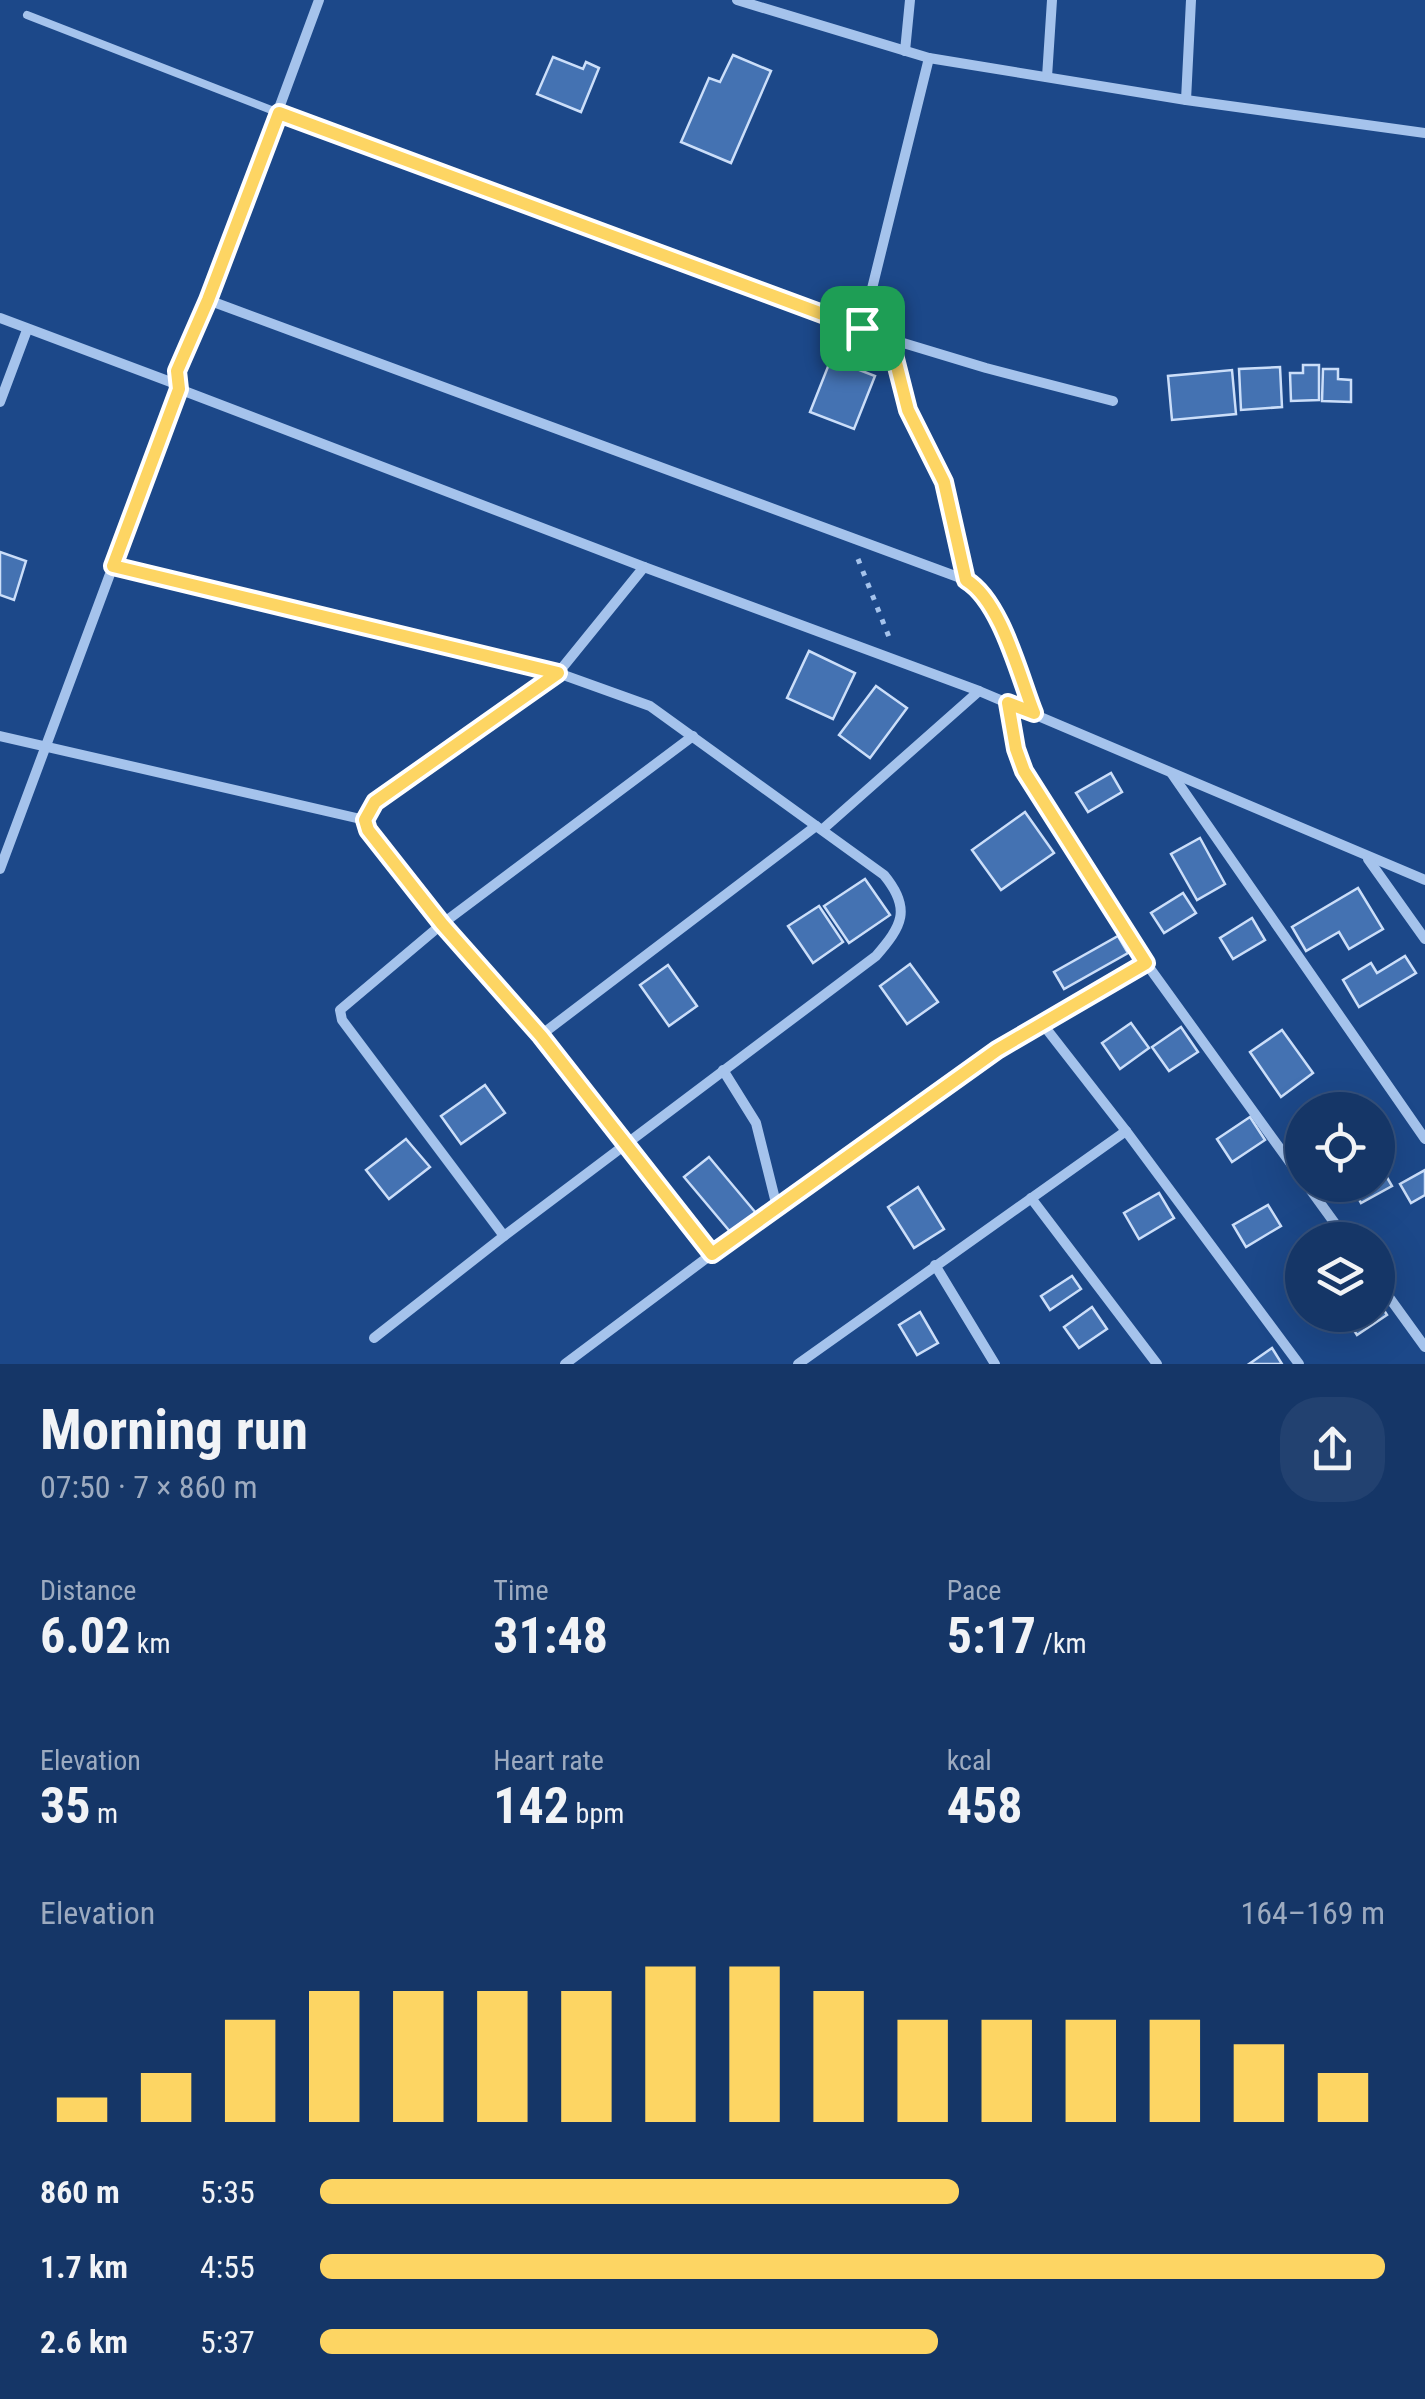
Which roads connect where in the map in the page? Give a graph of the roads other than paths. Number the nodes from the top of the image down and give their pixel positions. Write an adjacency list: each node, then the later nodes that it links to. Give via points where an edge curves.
1 (319, 0): 11 (street)
2 (737, 0): 7 (street)
3 (910, 0): 7 (street)
4 (1052, 0): 9 (street)
5 (1191, 0): 10 (street)
6 (27, 15): 11 (lane)
7 (905, 51): 8 (street)
8 (929, 58): 9 (street); 15 (street)
9 (1047, 77): 10 (street)
10 (1186, 100): 12 (street)
11 (279, 113): 13 (street); 15 (street)
12 (1425, 133)
13 (208, 300): 18 (street, via 177,371); 23 (street)
14 (0, 318): 16 (street)
15 (862, 328): 17 (street)
16 (27, 330): 18 (street); 20 (street)
17 (890, 339): 19 (street); 23 (street, via 908,410 944,482)
18 (178, 386): 21 (street); 22 (street)
19 (1113, 401)
20 (0, 402)
21 (113, 566): 24 (street); 30 (street)
22 (644, 567): 24 (street); 25 (street)
23 (966, 580): 27 (street, via 991,605)
24 (558, 673): 29 (street, via 650,706); 32 (street, via 375,802)
25 (978, 691): 26 (street); 33 (street)
26 (1008, 703): 27 (street); 39 (street, via 1024,771)
27 (1034, 713): 31 (street)
28 (0, 736): 30 (street)
29 (692, 736): 33 (street); 37 (street)
30 (45, 748): 32 (street); 35 (street)
31 (1172, 774): 34 (street); 44 (street)
32 (365, 820): 37 (street)
33 (819, 828): 41 (street); 42 (street, via 884,875 901,902 901,920 876,956)
34 (1367, 858): 36 (street); 38 (street)
35 (0, 869)
36 (1425, 880)
37 (442, 924): 41 (street); 49 (street, via 340,1010)
38 (1425, 939)
39 (1146, 963): 40 (street); 46 (street)
40 (1041, 1022): 43 (street); 48 (street)
41 (541, 1036): 45 (street)
42 (722, 1070): 45 (street); 48 (street, via 756,1123)
43 (1126, 1131): 47 (street); 59 (street)
44 (1425, 1139)
45 (627, 1144): 49 (street); 50 (street)
46 (1285, 1155)
47 (1030, 1198): 51 (street); 58 (street)
48 (776, 1207): 50 (street)
49 (504, 1236): 53 (street)
50 (712, 1254): 55 (street)
51 (935, 1264): 56 (street); 57 (street)
52 (1395, 1306): 54 (street)
53 (374, 1338)
54 (1425, 1347)
55 (564, 1364)
56 (798, 1364)
57 (995, 1364)
58 (1157, 1364)
59 (1299, 1364)

